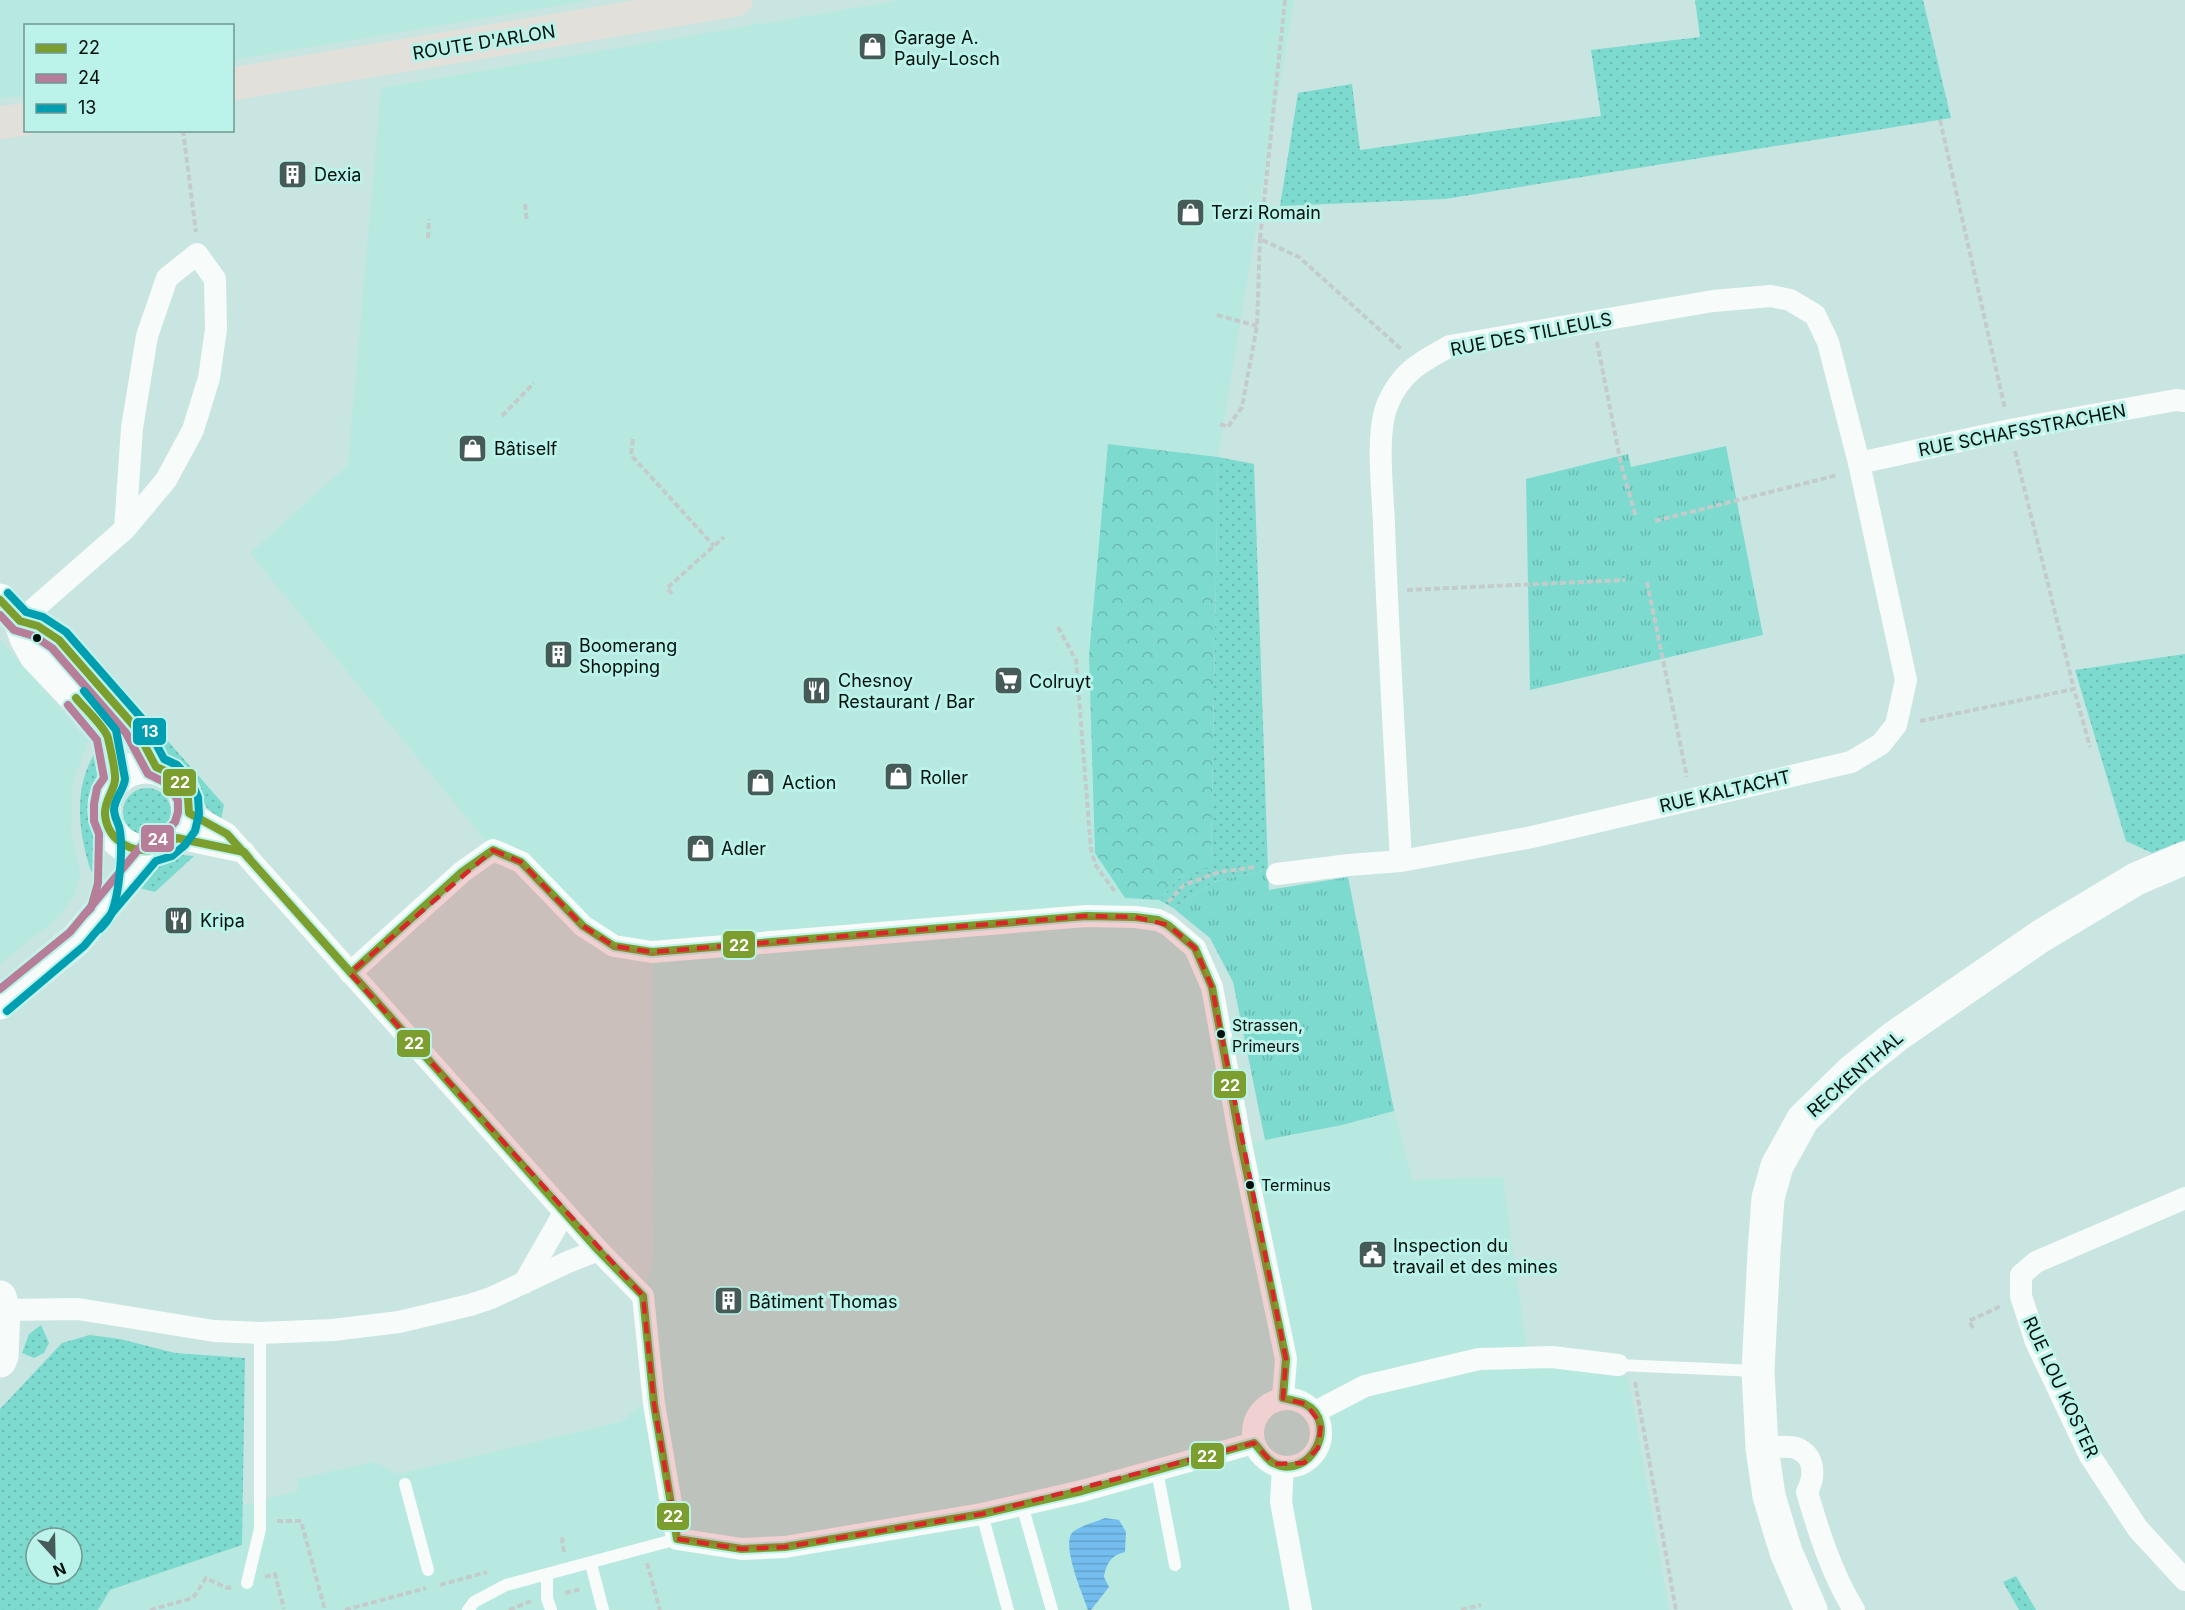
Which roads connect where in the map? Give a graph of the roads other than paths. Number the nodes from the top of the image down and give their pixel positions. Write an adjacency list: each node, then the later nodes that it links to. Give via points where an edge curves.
1 (736, 0): 2 (main road, ROUTE D'ARLON)
2 (234, 84)
3 (24, 119): 4 (main road)
4 (0, 123)
5 (2185, 401): 6 (street, RUE SCHAFSSTRACHEN, via 2010,430)
6 (1859, 463): 14 (street, RUE KALTACHT, via 1906,680 1896,725 1881,744 1851,762 1532,837); 14 (street, RUE DES TILLEULS, via 1828,342 1815,315 1790,300 1771,296 1713,302 1450,346 1416,364 1397,385 1387,405 1381,433)
7 (125, 529): 7 (street, via 166,480 193,430 209,378 216,329 215,279 197,254 167,278 147,336 132,428); 8 (street)
8 (10, 611): 9 (main road, via 59,640 135,727); 10 (main road, via 36,656 107,735)
9 (156, 767): 10 (main road, via 127,771); 12 (main road, via 170,773 188,798)
10 (115, 780): 11 (main road, via 104,805 104,819)
11 (110, 832): 12 (main road, via 134,850); 16 (main road, via 108,885)
12 (172, 834): 16 (main road); 17 (street, via 227,834)
13 (2185, 858): 27 (main road, RECKENTHAL, via 2136,879 2041,936 1896,1036 1851,1072 1803,1119 1777,1166 1768,1198)
14 (1401, 861): 15 (street, RUE KALTACHT)
15 (1277, 874)
16 (100, 913): 18 (main road, via 77,939)
17 (350, 973): 20 (street); 28 (street, via 462,872 493,850 521,862 583,926 614,946 652,952 1086,916 1158,920 1195,948 1212,987 1286,1359)
18 (0, 1003)
19 (2185, 1198): 42 (street, RUE LOU KOSTER, via 2036,1262 2021,1275 2021,1296 2036,1342 2090,1456 2138,1529)
20 (564, 1213): 21 (street); 22 (street)
21 (598, 1250): 22 (street); 37 (street, via 643,1296 654,1404)
22 (524, 1283): 24 (street, via 481,1302 399,1322)
23 (2, 1304): 24 (street, via 78,1309 214,1331); 25 (main road)
24 (260, 1333): 43 (lane, via 260,1528)
25 (0, 1361)
26 (1625, 1366): 27 (lane); 29 (street, via 1552,1357 1479,1359 1365,1386)
27 (1758, 1371): 31 (main road, RECKENTHAL)
28 (1283, 1398): 29 (street, via 1295,1399); 30 (street, via 1260,1410 1252,1431)
29 (1315, 1412): 32 (street, via 1322,1436 1318,1448 1304,1463)
30 (1254, 1443): 32 (street, via 1263,1458); 33 (street)
31 (1762, 1448): 50 (main road, RECKENTHAL, via 1769,1496 1786,1552); 51 (street, via 1795,1448 1806,1455 1813,1467 1813,1480 1807,1492 1819,1533)
32 (1282, 1467): 49 (street, via 1281,1502)
33 (1157, 1471): 35 (street); 39 (lane)
34 (405, 1484): 40 (lane)
35 (1022, 1505): 36 (street); 48 (lane)
36 (982, 1514): 37 (street, via 784,1547 742,1549); 47 (lane)
37 (677, 1539): 38 (lane)
38 (591, 1564): 41 (lane); 46 (lane)
39 (1175, 1565)
40 (428, 1570)
41 (547, 1575): 44 (lane); 45 (lane, via 506,1585 474,1602)
42 (2185, 1580)
43 (247, 1583)
44 (549, 1604)
45 (468, 1610)
46 (603, 1610)
47 (1008, 1610)
48 (1052, 1610)
49 (1301, 1610)
50 (1811, 1610)
51 (1854, 1610)

